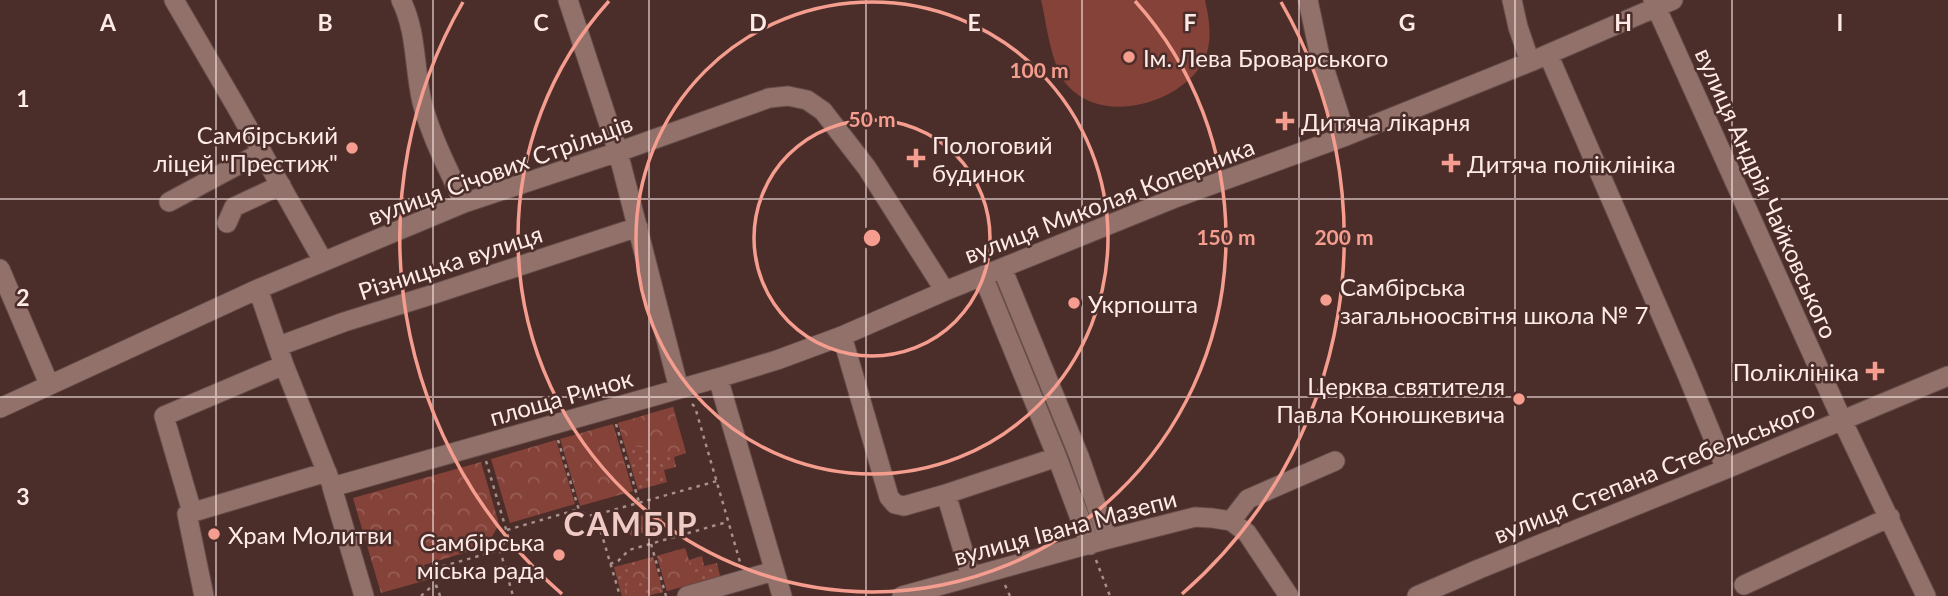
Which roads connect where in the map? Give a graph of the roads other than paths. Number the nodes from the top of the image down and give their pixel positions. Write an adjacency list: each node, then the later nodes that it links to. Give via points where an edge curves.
1 (174, 0): 9 (street)
2 (401, 0): 13 (street, via 412,33 427,120)
3 (568, 0): 10 (street)
4 (1308, 0): 8 (street)
5 (1512, 0): 7 (street, via 1518,27)
6 (1661, 3): 7 (street, вулиця Миколая Коперника); 29 (street, вулиця Андрія Чайковського)
7 (1539, 58): 8 (street, вулиця Миколая Коперника); 32 (street, via 1686,372)
8 (1346, 136): 17 (street, вулиця Миколая Коперника)
9 (262, 152): 11 (street); 12 (street)
10 (618, 152): 13 (street, вулиця Січових Стрільців); 15 (street); 21 (street, вулиця Січових Стрільців, via 769,98 807,100 823,111 867,168)
11 (281, 185): 14 (street, via 234,207); 16 (street)
12 (169, 202)
13 (464, 204): 16 (street, вулиця Січових Стрільців)
14 (227, 223)
15 (638, 227): 23 (street, Різницька вулиця, via 352,319); 27 (street)
16 (323, 261): 20 (street, вулиця Січових Стрільців)
17 (1002, 268): 19 (street, вулиця Миколая Коперника); 38 (street, via 1079,456)
18 (0, 269): 26 (street)
19 (983, 276): 21 (street, вулиця Миколая Коперника); 30 (street)
20 (258, 289): 23 (street); 26 (street, вулиця Січових Стрільців)
21 (945, 291): 22 (street, вулиця Миколая Коперника)
22 (842, 336): 25 (street, вулиця Миколая Коперника); 34 (street, via 889,497 904,506)
23 (281, 356): 33 (street); 35 (street, Різницька вулиця, via 164,416)
24 (1948, 376): 29 (street, вулиця Степана Стебельського)
25 (718, 378): 27 (street, площа Ринок); 39 (street)
26 (49, 384): 28 (street, вулиця Січових Стрільців)
27 (684, 396): 33 (street, площа Ринок)
28 (0, 408)
29 (1842, 419): 32 (street, вулиця Степана Стебельського); 36 (street, вулиця Андрія Чайковського)
30 (1057, 457): 34 (street); 38 (street)
31 (1335, 461): 37 (street, via 1248,499)
32 (1726, 469): 49 (street, вулиця Степана Стебельського)
33 (330, 480): 35 (street, площа Ринок); 44 (street)
34 (946, 494): 40 (street)
35 (192, 512): 43 (street, via 187,514)
36 (1890, 517): 41 (street); 50 (street, вулиця Андрія Чайковського)
37 (1231, 521): 38 (street, вулиця Івана Мазепи, via 1195,517); 48 (street, via 1247,533)
38 (1099, 542): 40 (street, вулиця Івана Мазепи)
39 (774, 571): 45 (street); 46 (street)
40 (971, 577): 42 (street, вулиця Івана Мазепи)
41 (1744, 585)
42 (937, 591): 47 (street, вулиця Івана Мазепи)
43 (204, 596)
44 (364, 596)
45 (687, 596)
46 (782, 596)
47 (902, 596)
48 (1289, 596)
49 (1417, 596)
50 (1926, 596)

